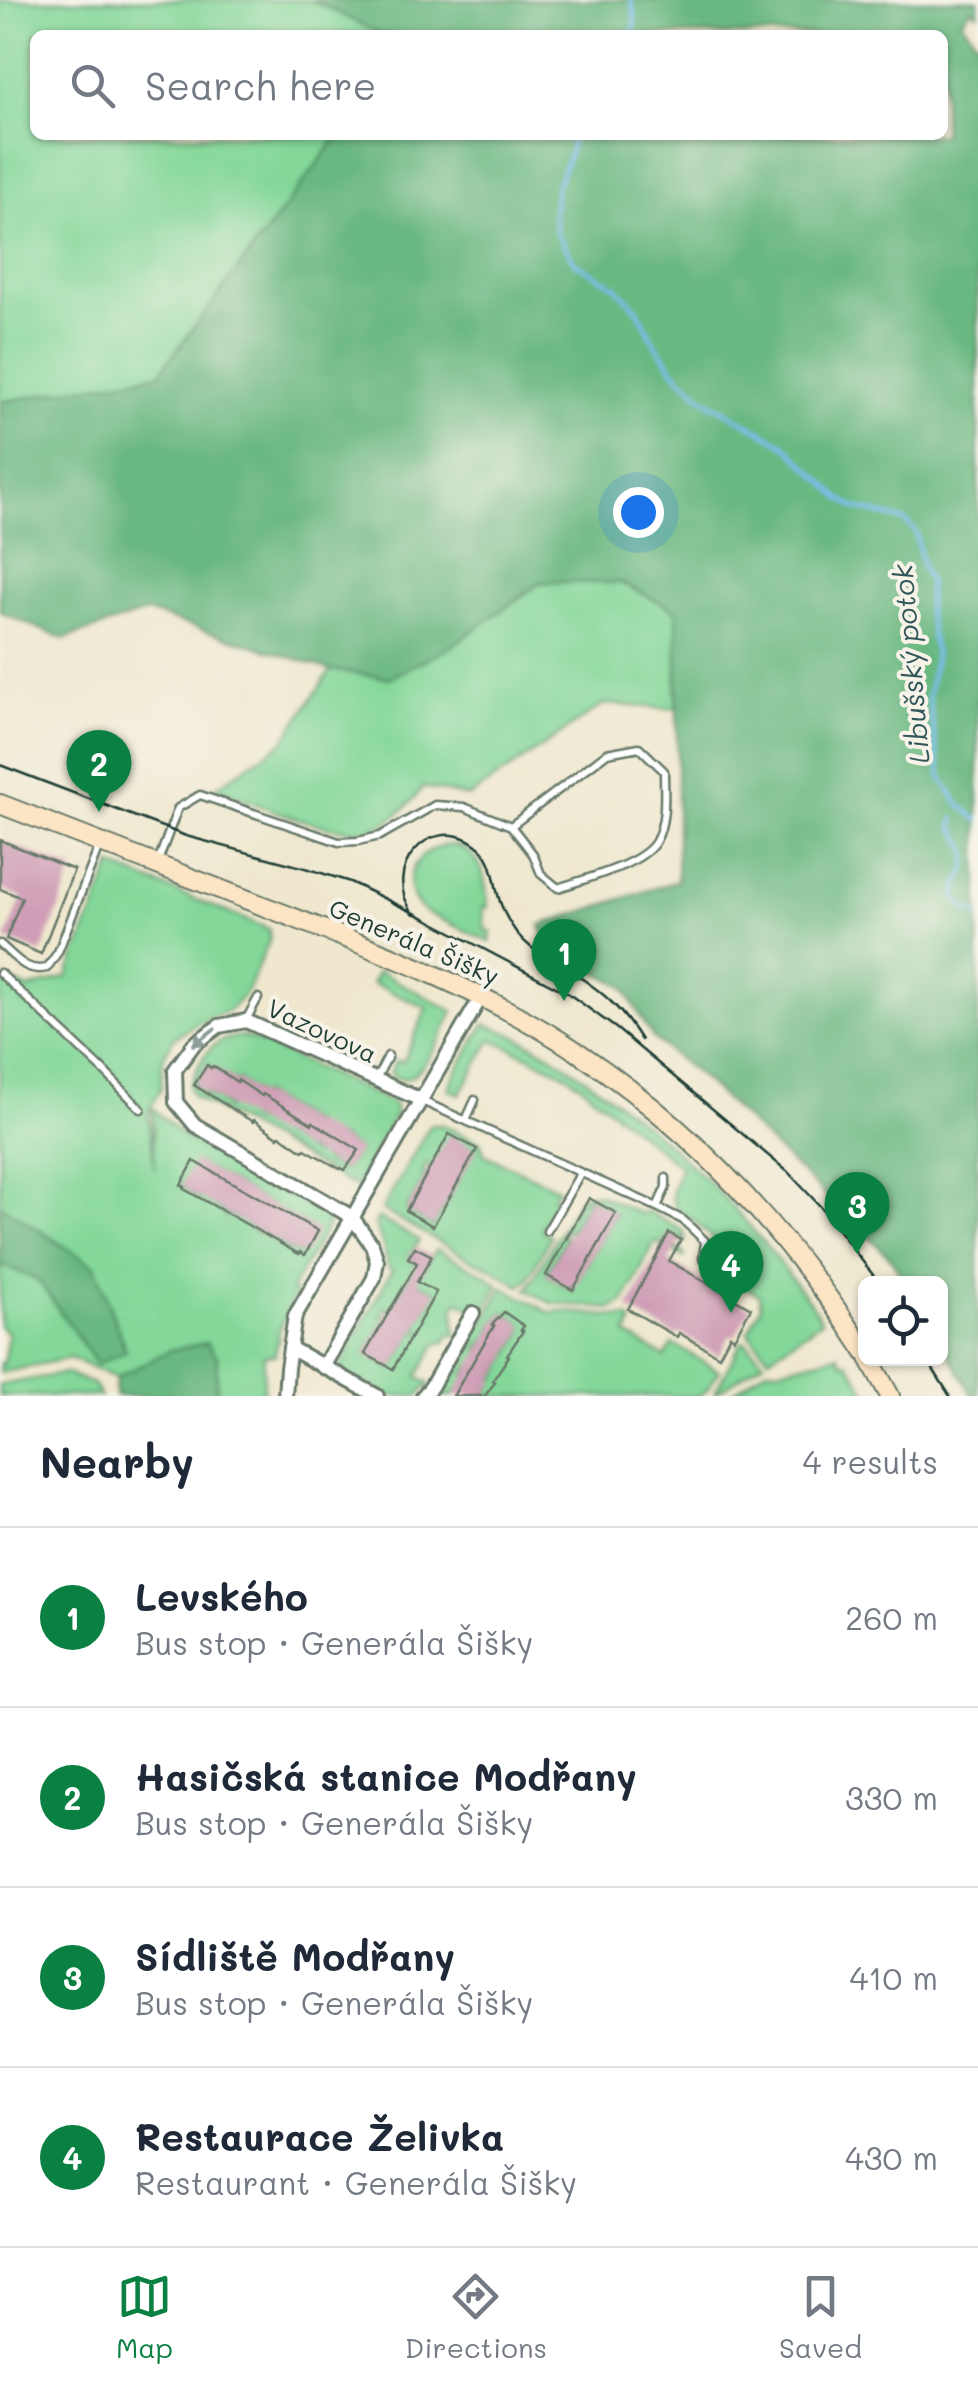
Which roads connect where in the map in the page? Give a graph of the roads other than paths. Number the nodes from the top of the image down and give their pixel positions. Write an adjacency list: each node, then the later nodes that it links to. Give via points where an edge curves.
1 (0, 804): 3 (main road, Generála Šišky)
2 (511, 826): 2 (lane, via 541,874 558,888 634,860 655,842 664,770 640,746 607,753); 4 (lane, via 474,810 435,805 380,836 339,842 200,795 178,808)
3 (100, 843): 4 (main road, Generála Šišky); 5 (lane, via 48,968 26,967)
4 (157, 865): 7 (main road, Generála Šišky)
5 (0, 944)
6 (0, 973): 14 (lane)
7 (481, 997): 12 (street); 23 (main road, Generála Šišky, via 592,1062 698,1148 776,1230)
8 (258, 998): 9 (lane)
9 (246, 1021): 11 (street, Vazovova); 19 (street, Vazovova, one-way to 19, via 219,1026 194,1044 175,1070 176,1102 195,1126)
10 (388, 1056): 11 (lane)
11 (376, 1080): 12 (street, Vazovova)
12 (420, 1100): 15 (lane, Vazovova); 19 (street)
13 (475, 1100): 15 (lane)
14 (141, 1109)
15 (466, 1120): 16 (lane, Vazovova)
16 (580, 1174): 18 (lane, Vazovova); 20 (lane)
17 (666, 1178): 18 (lane)
18 (656, 1207): 21 (lane, Vazovova, via 706,1241)
19 (352, 1217): 24 (street, via 296,1316); 26 (street, via 372,1245 374,1278)
20 (547, 1231)
21 (703, 1258)
22 (473, 1313): 29 (street)
23 (858, 1342)
24 (290, 1348): 26 (street); 27 (street)
25 (873, 1366): 30 (main road, Generála Šišky)
26 (323, 1367): 28 (street)
27 (285, 1396)
28 (377, 1396)
29 (423, 1396)
30 (890, 1396)

